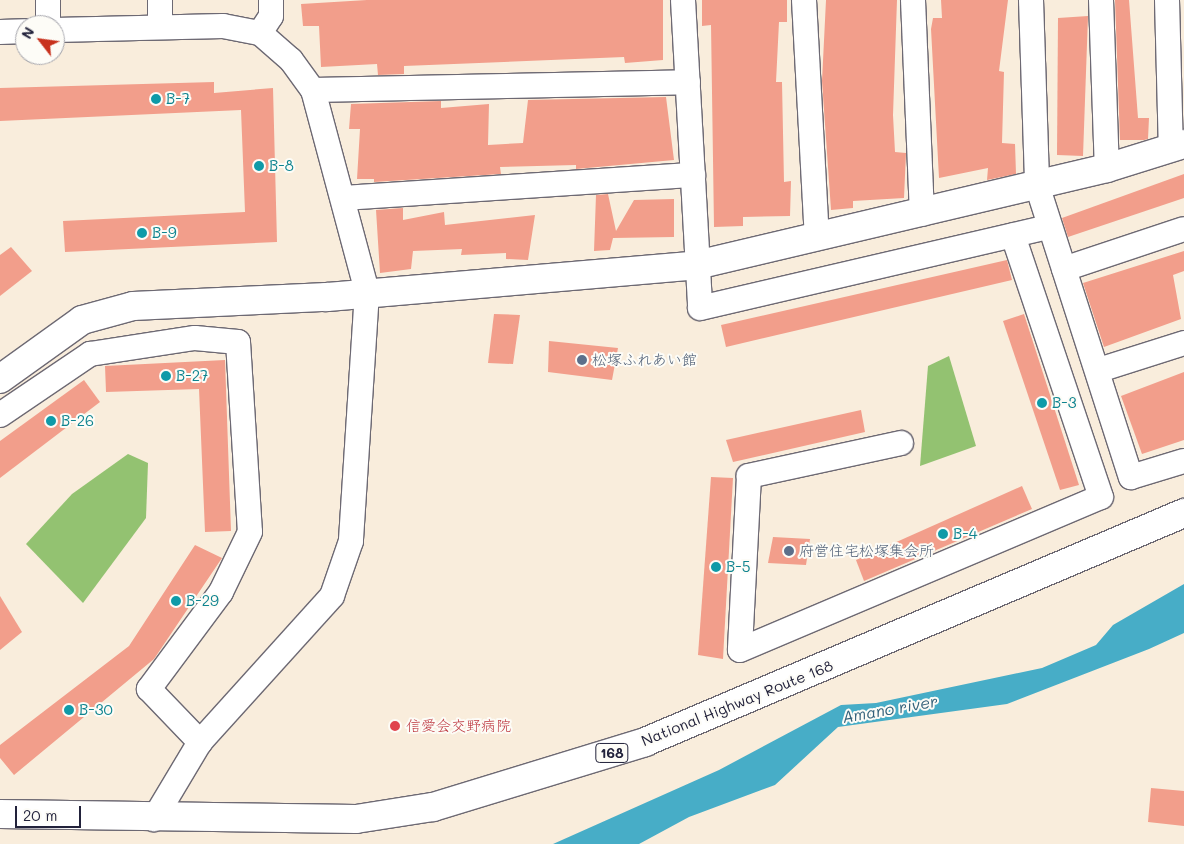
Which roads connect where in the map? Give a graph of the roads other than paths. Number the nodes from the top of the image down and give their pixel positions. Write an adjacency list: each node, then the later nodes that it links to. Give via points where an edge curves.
1 (48, 0): 10 (street)
2 (160, 0): 11 (street)
3 (271, 0): 15 (street, via 271,16)
4 (683, 0): 16 (street)
5 (804, 0): 27 (street)
6 (913, 0): 23 (street)
7 (1030, 0): 21 (street)
8 (1101, 0): 19 (street)
9 (1167, 0): 18 (street)
10 (48, 15)
11 (160, 27): 12 (street); 15 (street, via 222,26)
12 (65, 30)
13 (15, 31): 14 (street)
14 (0, 32)
15 (260, 33): 17 (street, via 291,60)
16 (688, 82): 17 (street); 20 (street)
17 (313, 90): 22 (street)
18 (1178, 146): 19 (main road)
19 (1107, 168): 21 (main road)
20 (692, 175): 22 (street); 28 (street)
21 (1037, 185): 23 (main road); 24 (street)
22 (344, 198): 30 (street)
23 (922, 214): 27 (main road)
24 (1049, 227): 26 (street); 29 (street)
25 (1184, 229): 29 (street)
26 (1012, 235): 28 (street, via 700,308); 35 (street, via 1101,497 740,650 749,476)
27 (817, 237): 28 (main road)
28 (697, 266): 30 (main road)
29 (1064, 269): 32 (street)
30 (367, 292): 33 (main road, via 133,306 82,320); 38 (street, via 351,540 332,596)
31 (1184, 343): 32 (street)
32 (1099, 370): 36 (street, via 1131,477)
33 (0, 379)
34 (0, 415): 38 (street, via 90,354 195,338 238,342 250,532 221,592 149,689)
35 (901, 443)
36 (1184, 461)
37 (1184, 513): 40 (main road, National Highway Route 168 / 168, via 645,742 512,786 433,806 356,819)
38 (200, 742): 40 (street)
39 (0, 814): 40 (main road, National Highway Route 168 / 168)
40 (154, 819)

